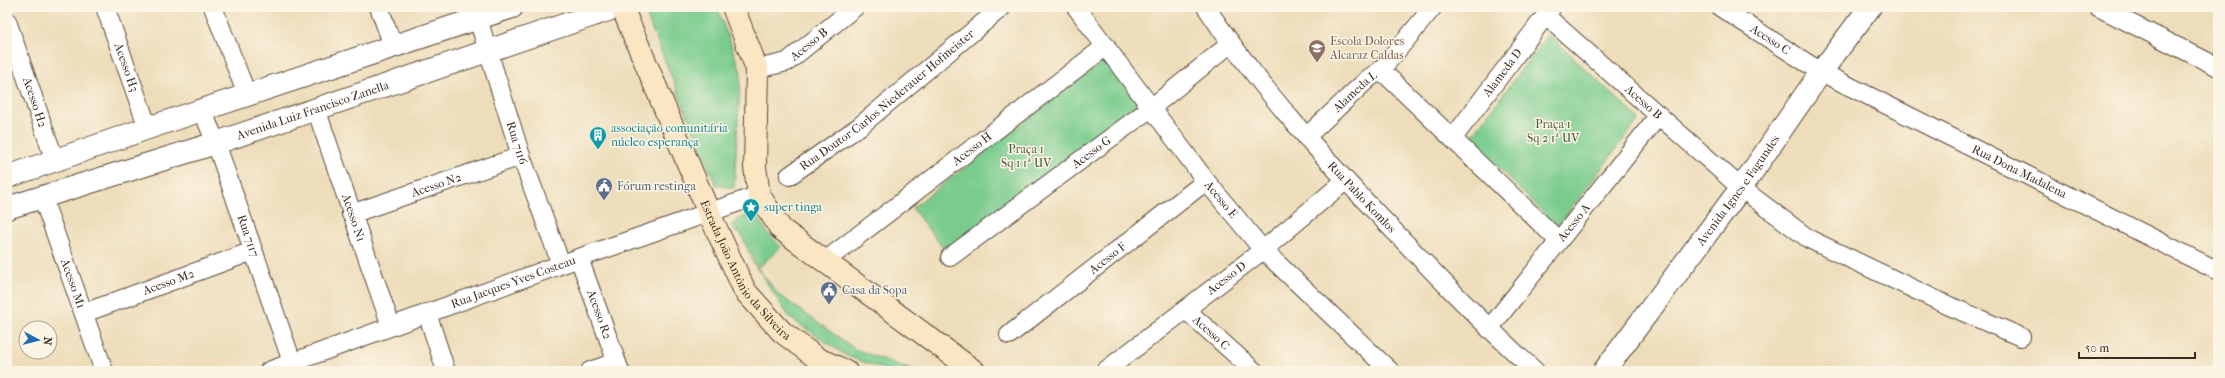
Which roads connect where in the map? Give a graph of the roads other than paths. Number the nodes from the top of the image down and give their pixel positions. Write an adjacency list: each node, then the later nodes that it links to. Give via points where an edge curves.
1 (105, 7): 33 (street, Acesso H3)
2 (213, 7): 28 (street)
3 (379, 7): 20 (street)
4 (512, 7): 17 (street)
5 (617, 7): 22 (street, Avenida Luiz Francisco Zanella)
6 (622, 7): 47 (main road, Estrada João Antônio da Silveira)
7 (733, 7): 25 (main road)
8 (1002, 7): 39 (street, Rua Doutor Carlos Niederauer Hofmeister, via 860,126)
9 (1076, 7): 21 (street, Acesso E)
10 (1206, 7): 19 (street, Rua Pablo Komlos)
11 (1433, 7): 26 (street, Alameda L)
12 (1720, 7): 27 (street, Acesso C)
13 (1870, 7): 27 (street, Avenida Ignes e Fagundes)
14 (2098, 7): 24 (street)
15 (852, 8): 25 (street, Acesso B, via 787,62)
16 (1549, 11): 32 (street, Acesso B); 35 (street, Alameda D)
17 (478, 19): 20 (street); 22 (street, Rua 7116)
18 (7, 21): 23 (street, Acesso H2)
19 (1230, 44): 29 (street, Acesso G); 34 (street, Rua Pablo Komlos)
20 (392, 46): 28 (street)
21 (1106, 46): 29 (street, Acesso E); 52 (street, Acesso H)
22 (488, 52): 31 (street, Avenida Luiz Francisco Zanella); 37 (street, Rua 7116)
23 (13, 60): 38 (street, Acesso H2)
24 (2218, 67)
25 (757, 69): 44 (main road, via 755,167)
26 (1381, 70): 34 (street, Alameda L, via 1369,78); 35 (street)
27 (1821, 72): 43 (street, Avenida Ignes e Fagundes); 56 (street, Rua Dona Madalena)
28 (247, 96): 30 (street)
29 (1151, 108): 41 (street, Acesso E); 53 (street, Acesso G)
30 (202, 110): 33 (street); 36 (street, Rua 7117)
31 (316, 110): 36 (street, Avenida Luiz Francisco Zanella); 48 (street, Acesso N1)
32 (1659, 115): 43 (street, Acesso B); 49 (street, Acesso A)
33 (148, 128): 38 (street)
34 (1306, 137): 42 (street, Rua Pablo Komlos)
35 (1453, 138): 49 (street)
36 (216, 143): 45 (street, Avenida Luiz Francisco Zanella); 51 (street, Rua 7117)
37 (522, 156): 48 (street, Acesso N2); 55 (street, Rua 7116)
38 (55, 161): 40 (street)
39 (789, 176)
40 (7, 177)
41 (1206, 181): 50 (street, Acesso E); 62 (street, Acesso F)
42 (1345, 181): 50 (street, Acesso D); 61 (street, Rua Pablo Komlos)
43 (1741, 188): 63 (street, Acesso B, via 1809,239); 77 (street, Avenida Ignes e Fagundes)
44 (759, 195): 47 (street, Rua Jacques Yves Costeau); 52 (main road, via 780,229)
45 (42, 196): 46 (street, Avenida Luiz Francisco Zanella); 58 (street, Acesso M1)
46 (7, 208)
47 (709, 213): 54 (street, Rua Jacques Yves Costeau); 65 (main road, Estrada João Antônio da Silveira, via 745,291)
48 (351, 214): 60 (street, Acesso N1)
49 (1559, 241): 61 (street, Acesso A)
50 (1263, 250): 57 (street, Acesso D); 75 (street, Acesso E)
51 (254, 251): 58 (street, Acesso M2); 64 (street, Rua 7117)
52 (831, 256): 73 (main road)
53 (950, 257)
54 (579, 258): 55 (street, Rua Jacques Yves Costeau); 66 (street, Acesso R2)
55 (561, 264): 59 (street, Rua Jacques Yves Costeau)
56 (2218, 270)
57 (1186, 310): 67 (street, Acesso D); 74 (street, Acesso C)
58 (84, 313): 68 (street, Acesso M1)
59 (427, 313): 60 (street, Rua Jacques Yves Costeau); 70 (street)
60 (391, 326): 64 (street, Rua Jacques Yves Costeau)
61 (1489, 329): 76 (street, Rua Pablo Komlos)
62 (1009, 335)
63 (2020, 338)
64 (292, 362): 69 (street, Rua Jacques Yves Costeau)
65 (815, 365): 72 (main road, Estrada João Antônio da Silveira)
66 (618, 366): 71 (street)
67 (1113, 369)
68 (104, 371)
69 (268, 371)
70 (446, 371)
71 (590, 371)
72 (846, 371)
73 (974, 371)
74 (1254, 371)
75 (1390, 371)
76 (1535, 371)
77 (1604, 371)

